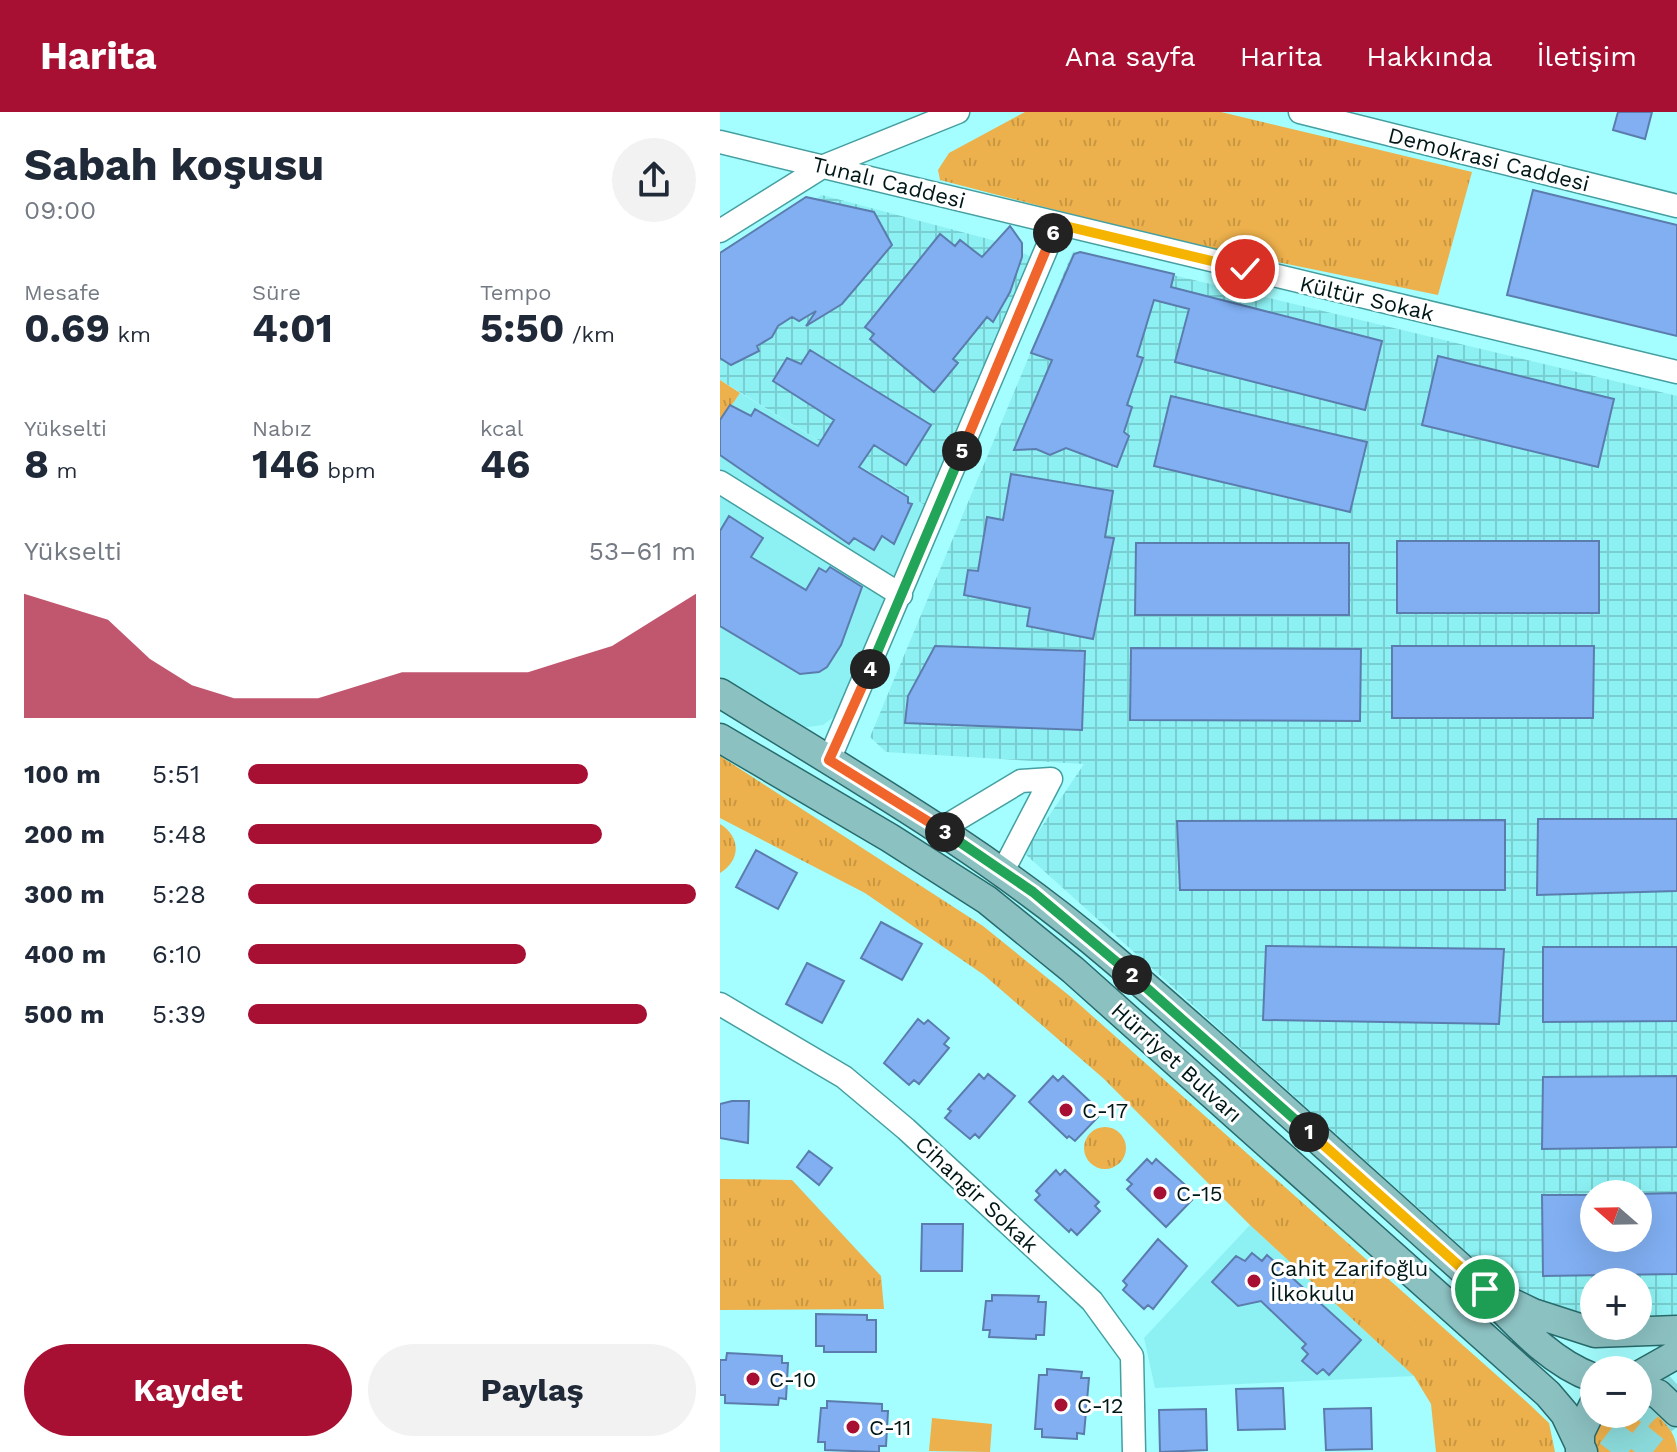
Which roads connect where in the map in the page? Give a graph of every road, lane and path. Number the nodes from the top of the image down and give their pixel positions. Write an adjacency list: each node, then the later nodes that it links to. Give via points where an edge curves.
1 (958, 112): 4 (street)
2 (1300, 112): 5 (street, Demokrasi Caddesi)
3 (720, 142): 4 (street, Tunalı Caddesi)
4 (824, 166): 6 (street, Tunalı Caddesi); 7 (street)
5 (1677, 206)
6 (1057, 224): 8 (street, Kültür Sokak); 10 (street)
7 (720, 231)
8 (1677, 372)
9 (720, 482): 10 (street)
10 (901, 595): 13 (street)
11 (720, 693): 13 (main road, Hürriyet Bulvarı)
12 (720, 738): 25 (main road, Hürriyet Bulvarı, via 987,900 1073,970 1548,1394 1565,1414)
13 (829, 760): 14 (main road, Hürriyet Bulvarı)
14 (941, 829): 15 (main road, Hürriyet Bulvarı); 15 (street, via 1021,781 1051,779)
15 (1003, 871): 17 (main road, Hürriyet Bulvarı, via 1111,957)
16 (720, 1004): 26 (street, Cihangir Sokak, via 844,1077 1092,1301 1132,1356)
17 (1485, 1289): 18 (main road, via 1533,1313 1595,1333); 19 (main road, Hürriyet Bulvarı, via 1527,1332)
18 (1677, 1330)
19 (1580, 1372)
20 (1676, 1373): 21 (main road)
21 (1652, 1375)
22 (1652, 1392): 23 (main road)
23 (1677, 1412)
24 (1582, 1428): 25 (main road)
25 (1581, 1451)
26 (1134, 1452)

